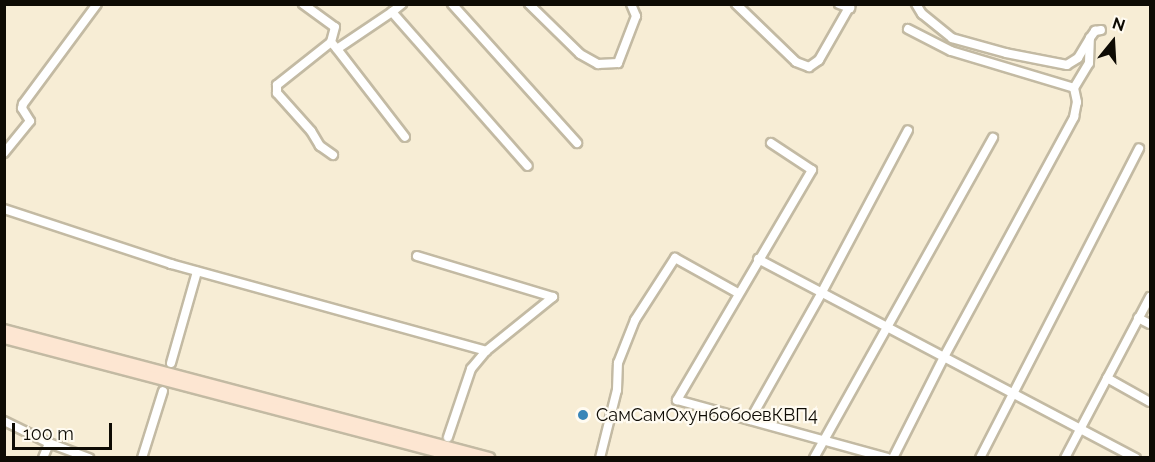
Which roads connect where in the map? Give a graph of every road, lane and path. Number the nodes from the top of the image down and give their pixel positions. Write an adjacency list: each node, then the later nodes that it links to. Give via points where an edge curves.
1 (98, 4): 24 (street, via 23,104 30,121)
2 (303, 4): 15 (street, via 335,27)
3 (402, 4): 11 (street)
4 (452, 4): 21 (street)
5 (529, 4): 6 (street, via 580,54 598,64 618,63 636,16)
6 (631, 4)
7 (736, 4): 10 (street, via 796,62 809,67 819,60)
8 (839, 4): 10 (street)
9 (916, 4): 14 (street, via 922,14 952,38 1006,53 1066,65 1078,58)
10 (851, 6)
11 (392, 12): 16 (street); 26 (street)
12 (908, 29): 17 (street, via 951,51)
13 (1101, 30): 14 (street, via 1095,31)
14 (1090, 39): 17 (street, via 1089,63)
15 (331, 42): 16 (street); 25 (street, via 277,85 277,93 320,146)
16 (337, 50): 19 (street)
17 (1074, 88): 40 (street, via 1074,117)
18 (908, 130): 31 (street)
19 (405, 137)
20 (993, 138): 36 (street)
21 (577, 143)
22 (771, 143): 29 (street, via 812,170)
23 (1139, 150): 44 (street)
24 (4, 153)
25 (333, 155)
26 (528, 166)
27 (4, 209): 30 (street)
28 (417, 256): 39 (street, via 553,297)
29 (758, 259): 31 (street); 32 (street)
30 (197, 272): 39 (street); 41 (street)
31 (822, 292): 36 (street); 46 (street)
32 (738, 294): 46 (street, via 677,400); 57 (street, via 675,258 635,320 618,363 617,390)
33 (1150, 297): 34 (street)
34 (1138, 318): 35 (street); 42 (street)
35 (1150, 324)
36 (885, 328): 40 (street); 50 (street)
37 (4, 330): 56 (main road)
38 (4, 338): 55 (main road)
39 (486, 351): 49 (street, via 471,369)
40 (945, 355): 44 (street); 60 (street)
41 (171, 363)
42 (1107, 378): 45 (street); 48 (street)
43 (163, 391): 52 (street)
44 (1015, 393): 48 (street); 61 (street)
45 (1150, 402)
46 (750, 420): 50 (street)
47 (4, 421): 51 (street)
48 (1080, 426): 62 (street); 63 (street)
49 (448, 437)
50 (824, 440): 58 (street); 59 (street)
51 (49, 443): 53 (street); 54 (street)
52 (142, 457)
53 (43, 458)
54 (89, 458)
55 (461, 458)
56 (489, 458)
57 (600, 458)
58 (814, 458)
59 (887, 458)
60 (893, 458)
61 (980, 458)
62 (1065, 458)
63 (1136, 458)

